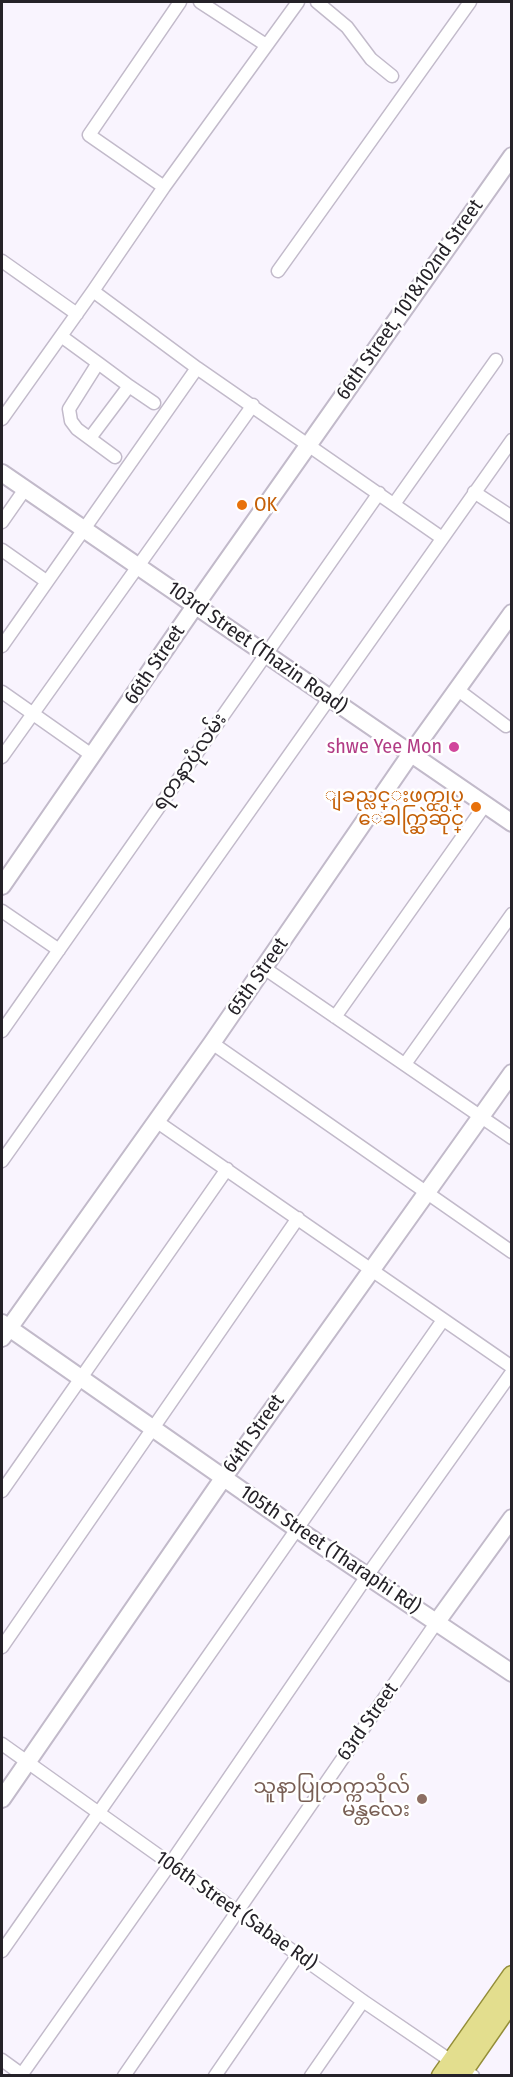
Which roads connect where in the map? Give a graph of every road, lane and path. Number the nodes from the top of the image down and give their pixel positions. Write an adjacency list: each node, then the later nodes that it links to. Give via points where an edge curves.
1 (180, 2): 9 (street, via 89,135)
2 (200, 2): 6 (street)
3 (298, 2): 6 (street)
4 (317, 2): 7 (street, via 347,27 371,59)
5 (470, 2): 11 (street)
6 (266, 45): 9 (street)
7 (392, 76)
8 (512, 156): 24 (street, 66th Street, 101&102nd Street)
9 (164, 187): 12 (street)
10 (2, 261): 13 (street)
11 (278, 271)
12 (93, 291): 13 (street); 17 (street)
13 (77, 314): 14 (street)
14 (61, 336): 16 (street); 21 (street)
15 (496, 360): 30 (street)
16 (98, 363): 18 (street); 22 (street, via 69,409 71,421)
17 (197, 368): 20 (street); 33 (street)
18 (129, 386): 19 (street); 22 (street)
19 (154, 403)
20 (253, 405): 24 (street); 36 (street)
21 (2, 419)
22 (90, 438): 25 (street)
23 (512, 440): 28 (street)
24 (309, 444): 29 (street); 38 (street, 66th Street)
25 (115, 458)
26 (2, 473): 27 (street, 103rd Street (Thazin Road))
27 (25, 489): 32 (street); 33 (street, 103rd Street (Thazin Road))
28 (474, 492): 31 (street); 34 (street)
29 (379, 493): 30 (street); 41 (street, ရတနာပုံလမ်း)
30 (394, 504): 34 (street)
31 (512, 517)
32 (2, 522)
33 (83, 529): 36 (street, 103rd Street (Thazin Road)); 37 (street)
34 (442, 538): 44 (street)
35 (2, 550): 37 (street)
36 (138, 566): 38 (street, 103rd Street (Thazin Road)); 45 (street)
37 (46, 581): 40 (street)
38 (195, 606): 41 (street, 103rd Street (Thazin Road)); 48 (street, 66th Street)
39 (511, 614): 42 (street, 65th Street)
40 (2, 646)
41 (265, 655): 44 (street, 103rd Street (Thazin Road)); 55 (street, ရတနာပုံလမ်း)
42 (458, 690): 46 (street); 47 (street, 65th Street)
43 (2, 692): 45 (street)
44 (328, 698): 47 (street, 103rd Street (Thazin Road)); 65 (street)
45 (32, 713): 48 (street); 49 (street)
46 (506, 726)
47 (410, 755): 50 (street, 103rd Street (Thazin Road)); 56 (street, 65th Street)
48 (93, 756): 52 (street, 66th Street)
49 (2, 757)
50 (486, 805): 51 (street, 103rd Street (Thazin Road)); 57 (street)
51 (512, 823)
52 (2, 886)
53 (2, 911): 55 (street)
54 (512, 914): 60 (street)
55 (58, 950): 58 (street, ရတနာပုံလမ်း)
56 (264, 968): 57 (street); 59 (street, 65th Street)
57 (335, 1017): 60 (street)
58 (2, 1031)
59 (212, 1042): 63 (street, 65th Street); 67 (street)
60 (405, 1064): 62 (street)
61 (512, 1073): 62 (street, 64th Street)
62 (482, 1116): 64 (street); 67 (street, 64th Street)
63 (156, 1121): 66 (street); 72 (street, 65th Street)
64 (512, 1138)
65 (2, 1161)
66 (227, 1169): 68 (street); 75 (street)
67 (427, 1193): 69 (street); 70 (street, 64th Street)
68 (298, 1218): 70 (street); 76 (street)
69 (512, 1252)
70 (370, 1270): 71 (street); 77 (street, 64th Street)
71 (443, 1320): 73 (street); 80 (street)
72 (4, 1330): 75 (street, 105th Street (Tharaphi Rd))
73 (512, 1367)
74 (512, 1372): 81 (street)
75 (80, 1377): 76 (street, 105th Street (Tharaphi Rd)); 78 (street)
76 (153, 1427): 77 (street, 105th Street (Tharaphi Rd)); 83 (street)
77 (224, 1477): 80 (street, 105th Street (Tharaphi Rd)); 86 (street, 64th Street)
78 (2, 1491)
79 (512, 1518): 82 (street, 63rd Street)
80 (297, 1529): 81 (street, 105th Street (Tharaphi Rd)); 88 (street)
81 (367, 1576): 82 (street, 105th Street (Tharaphi Rd)); 89 (street)
82 (436, 1623): 84 (street, 105th Street (Tharaphi Rd)); 90 (street, 63rd Street)
83 (2, 1647)
84 (511, 1673)
85 (2, 1744): 86 (street, 106th Street (Sabae Rd))
86 (27, 1762): 87 (street, 64th Street); 88 (street, 106th Street (Sabae Rd))
87 (2, 1799)
88 (98, 1811): 89 (street, 106th Street (Sabae Rd)); 91 (street)
89 (170, 1864): 90 (street, 106th Street (Sabae Rd)); 98 (street)
90 (236, 1911): 92 (street, 106th Street (Sabae Rd)); 99 (street, 63rd Street)
91 (2, 1951)
92 (298, 1955): 94 (street, 106th Street (Sabae Rd)); 100 (street)
93 (512, 1975): 97 (main road)
94 (363, 2001): 97 (street, 106th Street (Sabae Rd)); 101 (street)
95 (512, 2001): 97 (main road)
96 (2, 2060): 98 (street)
97 (458, 2071)
98 (23, 2075)
99 (124, 2076)
100 (215, 2076)
101 (311, 2076)

